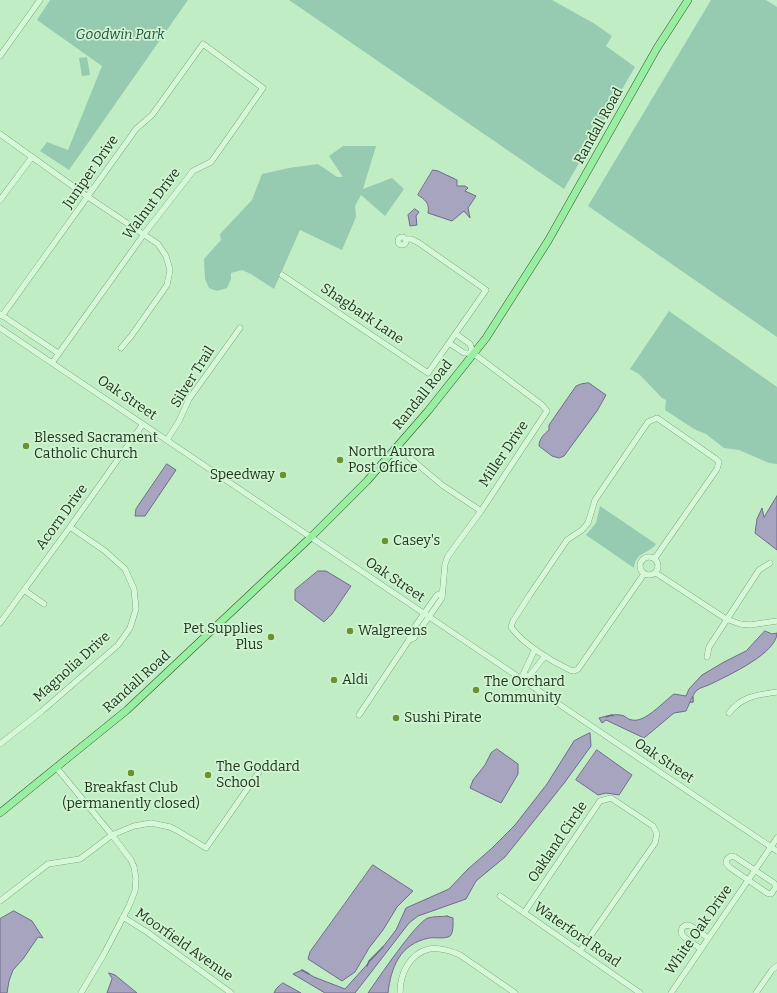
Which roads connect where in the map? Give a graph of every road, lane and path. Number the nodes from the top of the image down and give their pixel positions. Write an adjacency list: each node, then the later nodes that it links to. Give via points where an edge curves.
1 (40, 0): 4 (street)
2 (688, 0): 19 (main road, Randall Road, via 657,48 548,241 486,338)
3 (202, 44): 7 (street, Juniper Drive, via 152,115 136,130); 9 (street, Walnut Drive, via 263,88 211,162 193,171)
4 (0, 56)
5 (0, 134): 6 (street)
6 (32, 157): 7 (street); 8 (street)
7 (88, 197): 9 (street); 12 (street, Juniper Drive)
8 (0, 200)
9 (144, 234): 17 (street, via 163,249 169,263 169,278 163,292); 18 (street, Walnut Drive)
10 (405, 239): 15 (street, via 417,242 486,290)
11 (282, 275): 16 (street, Shagbark Lane, via 428,373)
12 (1, 315): 18 (street)
13 (0, 328): 20 (street, Oak Street)
14 (240, 328): 22 (street, Silver Trail, via 189,399)
15 (456, 334): 16 (street); 19 (street, via 470,344)
16 (449, 343): 19 (street, via 464,353)
17 (121, 348)
18 (58, 353): 20 (street, Walnut Drive)
19 (473, 353): 23 (main road, Randall Road); 24 (street, Miller Drive, via 547,411)
20 (52, 363): 21 (street, Oak Street)
21 (143, 424): 22 (street, Oak Street); 25 (street, Acorn Drive)
22 (167, 440): 26 (street, Oak Street)
23 (397, 447): 24 (street, via 442,485); 26 (main road, Randall Road)
24 (481, 511): 33 (street, Miller Drive, via 448,556 444,564 442,598)
25 (70, 527): 31 (street, Acorn Drive); 45 (street, Magnolia Drive, via 125,569 134,589 136,609 130,628 118,645)
26 (311, 537): 33 (street, Oak Street); 46 (main road, Randall Road, via 127,710)
27 (655, 558): 29 (street, via 658,564); 30 (street, via 646,557 641,561 640,570); 38 (street, via 717,469 719,462 657,418 648,422 595,500 588,523 567,540 513,621 511,627 515,633)
28 (770, 564): 35 (street, via 759,570)
29 (656, 573): 30 (street, via 650,576); 35 (street)
30 (644, 574): 39 (street, via 578,669 570,670)
31 (24, 590): 32 (street); 34 (street, Acorn Drive)
32 (44, 604)
33 (427, 615): 41 (street, Oak Street); 44 (street, Miller Drive, via 409,635 409,640)
34 (2, 616): 37 (street, Acorn Drive)
35 (726, 619): 36 (street, via 750,625); 40 (street, via 709,646)
36 (777, 621)
37 (0, 623)
38 (535, 649): 39 (street); 41 (street)
39 (545, 656): 41 (street, via 530,675)
40 (707, 657)
41 (522, 679): 51 (street, Oak Street)
42 (777, 692): 43 (street, via 742,700)
43 (730, 713)
44 (359, 715)
45 (0, 744)
46 (56, 767): 48 (main road, Randall Road); 49 (street)
47 (259, 772): 49 (street, via 206,848 178,831 160,824 134,826)
48 (0, 813)
49 (112, 835): 56 (street, via 80,859 48,864); 58 (street, via 131,860 136,875 135,891)
50 (777, 838): 51 (street, White Oak Drive)
51 (770, 847): 52 (street, Oak Street); 53 (street, White Oak Drive)
52 (777, 851)
53 (756, 870): 54 (street, White Oak Drive); 54 (street, White Oak Drive, via 774,883 776,887 771,894); 54 (street, via 736,857 731,856 727,859 726,864 729,868)
54 (747, 881): 59 (street, White Oak Drive)
55 (500, 896): 57 (street, Waterford Road)
56 (0, 901)
57 (524, 913): 61 (street, Waterford Road); 61 (street, Oakland Circle, via 600,801 611,798 653,826 657,834 655,843)
58 (123, 917): 63 (street); 64 (street, Moorfield Avenue)
59 (708, 938): 60 (street, White Oak Drive); 60 (street, via 690,926 682,928 681,933 684,937)
60 (701, 949): 68 (street, White Oak Drive)
61 (580, 951): 67 (street, Waterford Road)
62 (777, 966): 69 (street)
63 (81, 993)
64 (231, 993)
65 (400, 993): 66 (street, via 404,970 410,961 429,949 450,951 460,955)
66 (515, 993)
67 (640, 993)
68 (671, 993)
69 (756, 993)

